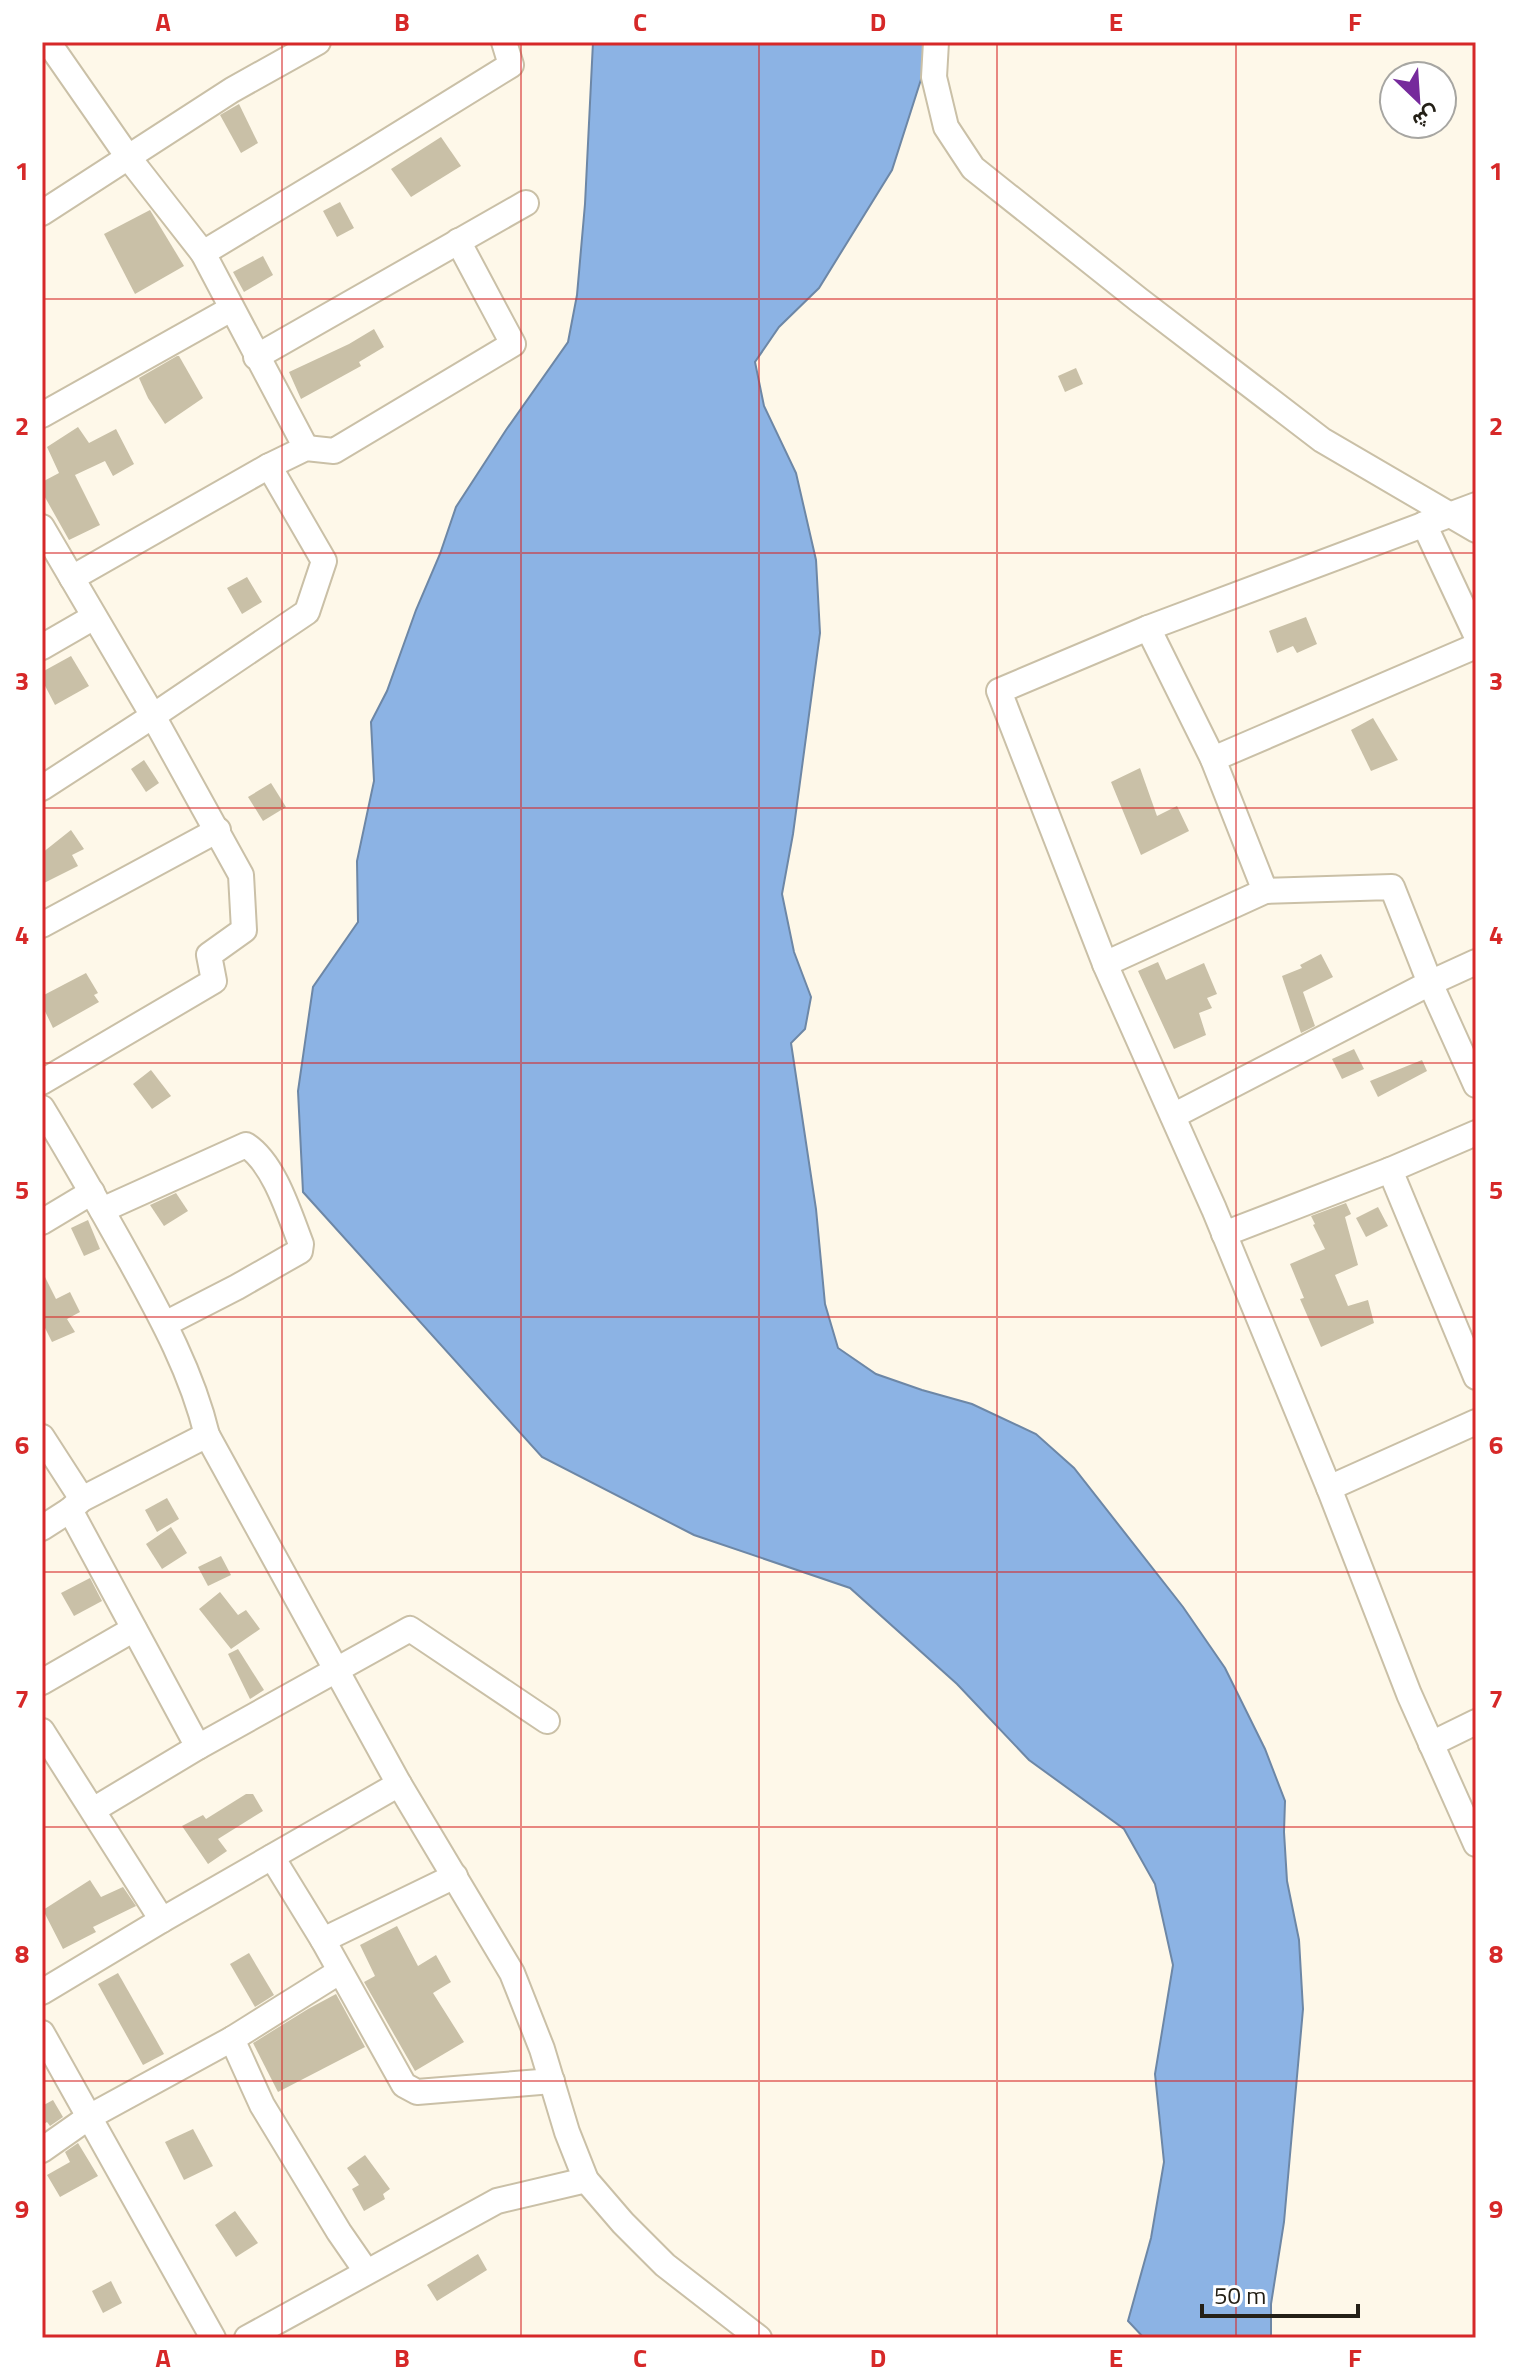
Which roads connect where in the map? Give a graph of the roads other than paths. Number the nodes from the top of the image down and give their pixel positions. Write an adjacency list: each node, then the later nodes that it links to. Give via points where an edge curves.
1 (318, 42): 5 (street)
2 (504, 42): 9 (street, via 511,65)
3 (936, 42): 16 (street, via 934,77 946,127 973,168 1322,440)
4 (55, 44): 5 (street)
5 (128, 157): 7 (street); 9 (street)
6 (526, 203): 8 (street)
7 (42, 213)
8 (458, 241): 11 (street); 13 (street, via 513,344 334,451)
9 (203, 253): 10 (street)
10 (231, 309): 11 (street); 12 (street)
11 (256, 357): 13 (street)
12 (42, 415)
13 (306, 448): 14 (street)
14 (269, 466): 20 (street); 26 (street, via 324,561 307,612)
15 (1476, 505): 16 (street)
16 (1450, 515): 17 (street); 19 (street)
17 (1424, 524): 22 (street); 23 (street)
18 (42, 527): 20 (street)
19 (1476, 530)
20 (72, 578): 21 (street)
21 (94, 617): 25 (street); 26 (street)
22 (1148, 628): 27 (street); 33 (street, via 999,691)
23 (1476, 635)
24 (1476, 646): 27 (street)
25 (42, 647)
26 (153, 716): 28 (street); 29 (street)
27 (1213, 759): 30 (street)
28 (42, 788)
29 (218, 830): 31 (street); 35 (street, via 241,875 244,930 209,955 214,981)
30 (1265, 891): 33 (street); 34 (street, via 1392,887)
31 (42, 925)
32 (1476, 962): 34 (street)
33 (1105, 964): 38 (street)
34 (1430, 983): 36 (street); 38 (street)
35 (42, 1082)
36 (1476, 1085)
37 (42, 1108): 41 (street)
38 (1173, 1116): 43 (street)
39 (1476, 1133): 40 (street)
40 (1390, 1170): 43 (street); 45 (street)
41 (97, 1201): 42 (street); 44 (street); 44 (street, via 246,1145 276,1182 300,1251)
42 (42, 1222)
43 (1224, 1234): 49 (street)
44 (165, 1324): 47 (street, via 195,1390)
45 (1476, 1377)
46 (1476, 1422): 49 (street)
47 (207, 1435): 50 (street); 53 (street)
48 (42, 1437): 50 (street)
49 (1329, 1488): 58 (street)
50 (76, 1505): 51 (street); 52 (street)
51 (42, 1528)
52 (134, 1629): 54 (street); 59 (street)
53 (337, 1670): 55 (street, via 410,1629); 59 (street); 60 (street)
54 (42, 1682)
55 (547, 1721)
56 (1476, 1722): 58 (street)
57 (42, 1731): 61 (street)
58 (1431, 1744): 62 (street)
59 (198, 1747): 61 (street)
60 (399, 1784): 64 (street); 65 (street)
61 (93, 1810): 66 (street)
62 (1471, 1819): 63 (street)
63 (1476, 1844)
64 (272, 1857): 66 (street); 67 (street)
65 (455, 1876): 67 (street); 72 (street, via 512,1973)
66 (162, 1920): 69 (street)
67 (323, 1940): 68 (street)
68 (339, 1972): 71 (street); 72 (street, via 404,2085 417,2092)
69 (42, 1992)
70 (42, 2033): 73 (street)
71 (232, 2039): 73 (street); 76 (street, via 262,2105)
72 (552, 2081): 75 (street)
73 (89, 2117): 74 (street); 77 (street)
74 (42, 2150)
75 (586, 2180): 76 (street, via 497,2201); 79 (street, via 665,2265)
76 (366, 2271): 78 (street)
77 (213, 2338)
78 (247, 2338)
79 (759, 2338)

